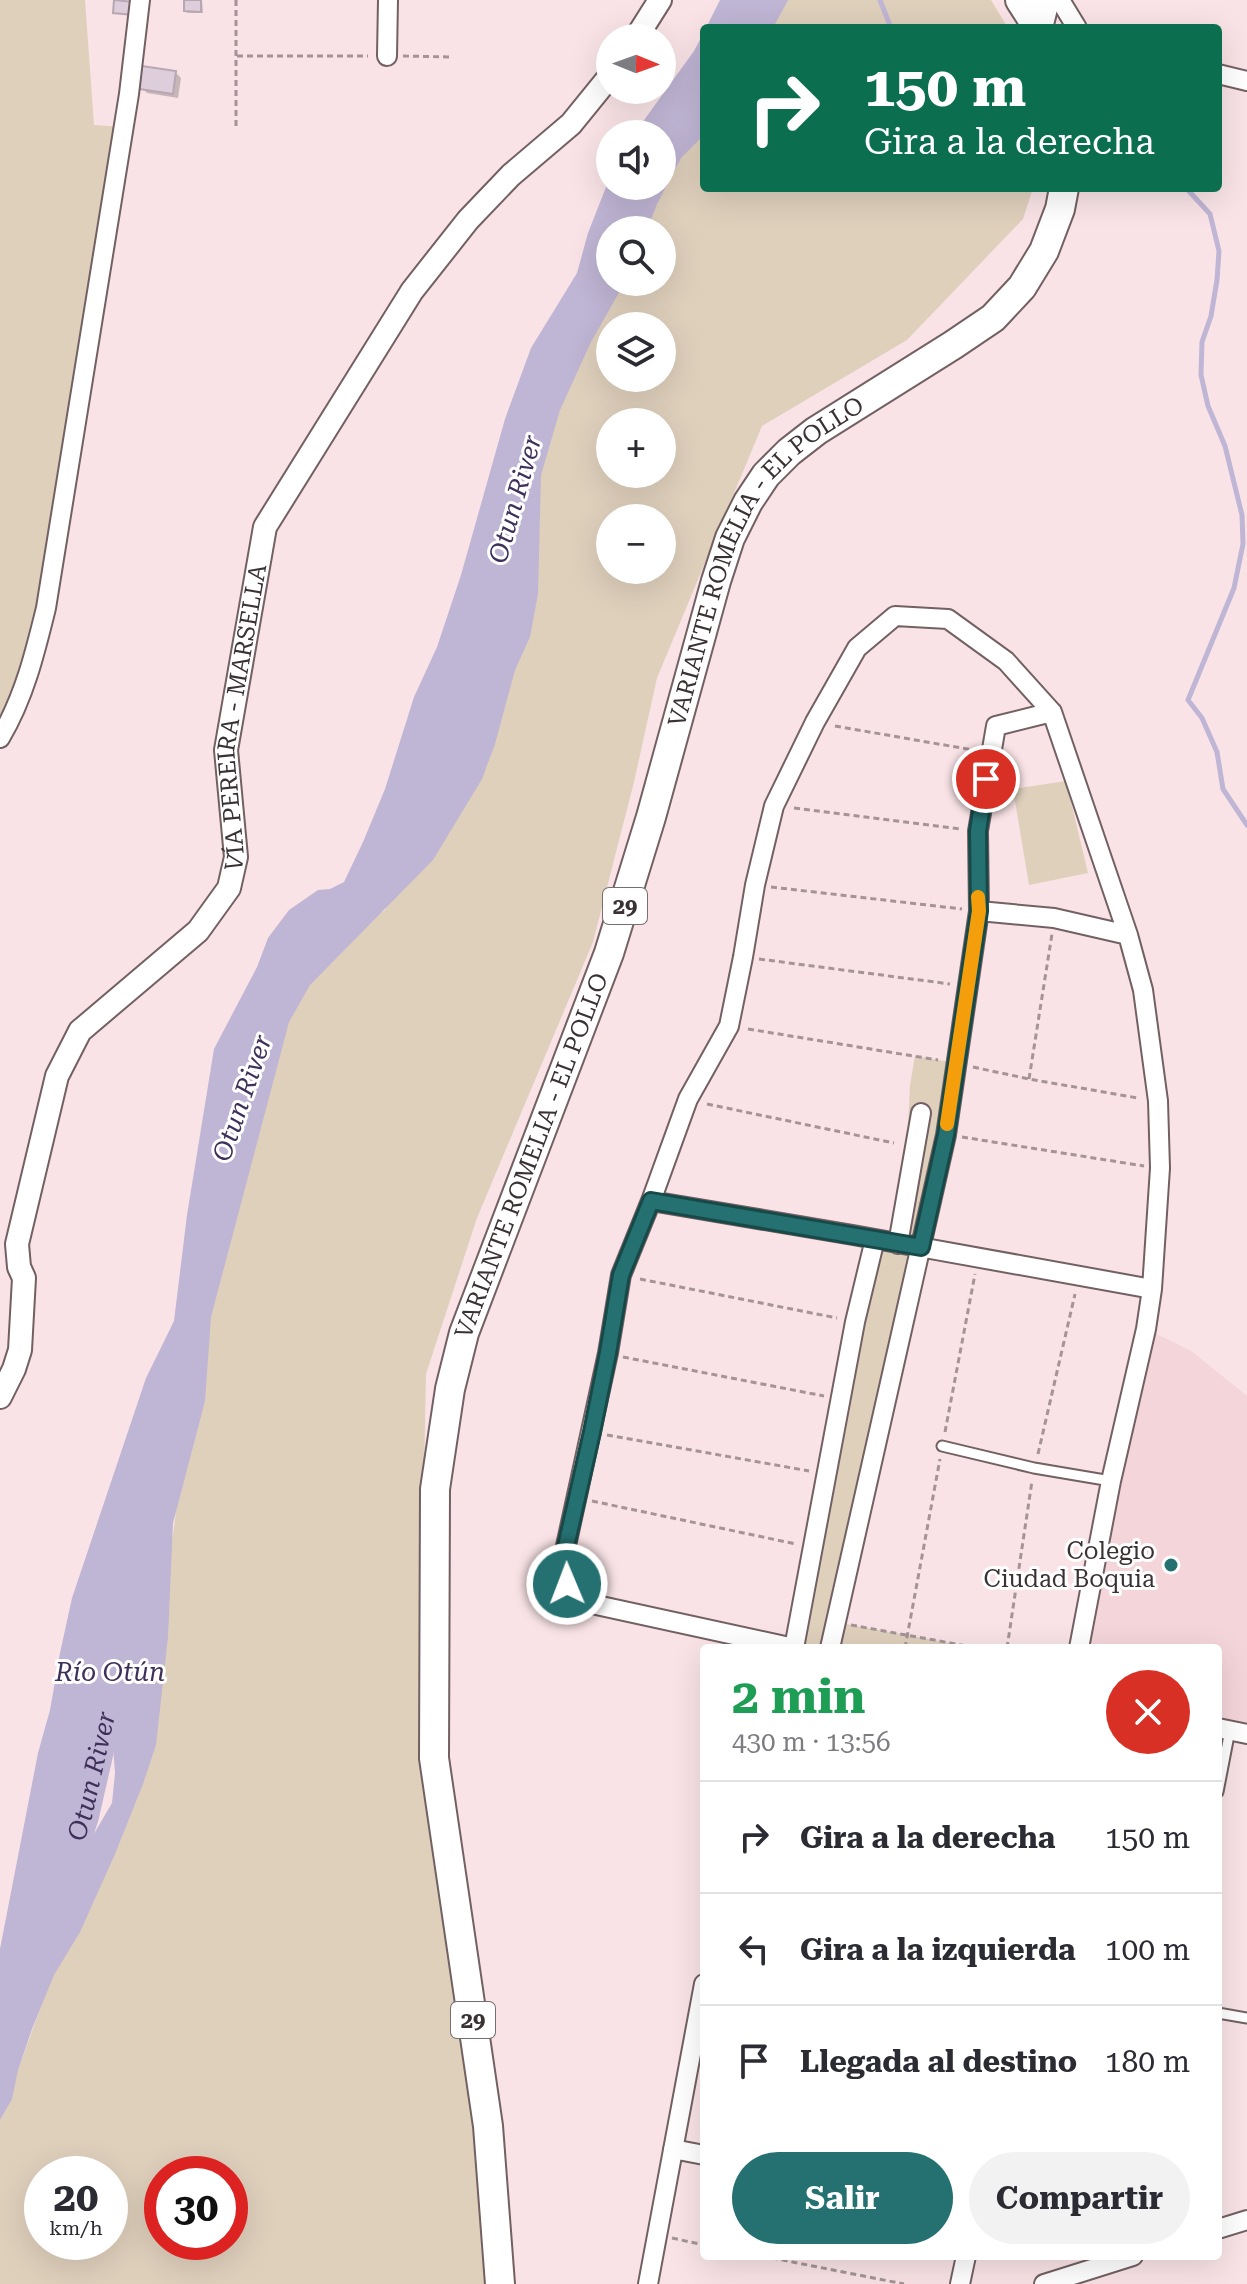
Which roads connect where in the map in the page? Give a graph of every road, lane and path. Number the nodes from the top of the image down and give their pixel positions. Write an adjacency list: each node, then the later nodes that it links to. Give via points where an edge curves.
1 (140, 0): 22 (street, via 46,608 21,696)
2 (236, 0): 12 (path)
3 (388, 0): 13 (street)
4 (660, 0): 8 (street)
5 (1020, 0): 9 (highway)
6 (1047, 0): 10 (main road)
7 (1060, 0): 11 (street)
8 (645, 24)
9 (1036, 24)
10 (1040, 24)
11 (1075, 24)
12 (237, 56): 13 (path); 18 (path)
13 (387, 56): 14 (path)
14 (451, 57)
15 (1222, 75): 16 (street)
16 (1247, 81)
17 (596, 93): 49 (street, VÍA PEREIRA - MARSELLA, via 571,124 468,220 412,291 265,527 226,750 236,857 229,888 198,931 80,1031 57,1076 17,1244 24,1278 20,1350)
18 (236, 127)
19 (1063, 192): 77 (highway, VARIANTE ROMELIA - EL POLLO / 29, via 1044,251 1022,287 993,318 816,431 766,475 748,502 716,581 609,953 464,1333 435,1489 434,1758 488,2126)
20 (1052, 712): 21 (street, via 1006,661 948,619 895,616 857,648); 23 (street, via 996,726); 29 (street)
21 (815, 722): 23 (path); 24 (street)
22 (0, 738)
23 (990, 753): 25 (street)
24 (774, 806): 25 (path); 26 (street)
25 (978, 831): 27 (street)
26 (755, 885): 27 (path); 30 (street)
27 (979, 911): 28 (street); 31 (street)
28 (1054, 918): 29 (street); 34 (path)
29 (1128, 935): 36 (street, via 1143,990)
30 (743, 957): 31 (path); 32 (street)
31 (968, 986): 33 (street)
32 (729, 1026): 33 (path); 35 (street)
33 (956, 1063): 34 (path); 38 (street)
34 (1029, 1079): 36 (path)
35 (688, 1099): 39 (path); 41 (street)
36 (1158, 1101): 40 (street)
37 (921, 1113): 43 (street)
38 (946, 1135): 40 (path); 44 (street)
39 (894, 1143)
40 (1160, 1168): 46 (street)
41 (651, 1201): 42 (street); 45 (street)
42 (875, 1239): 43 (street); 47 (street)
43 (898, 1244): 44 (street)
44 (921, 1247): 46 (street); 57 (street)
45 (621, 1275): 47 (path); 48 (street)
46 (1152, 1289): 54 (street)
47 (855, 1322): 50 (street)
48 (608, 1353): 50 (path); 51 (street)
49 (0, 1397)
50 (840, 1400): 53 (street)
51 (592, 1432): 53 (path); 55 (street)
52 (942, 1446): 54 (lane)
53 (826, 1475): 56 (street)
54 (1111, 1481): 62 (street)
55 (577, 1498): 56 (path); 58 (street, via 562,1564 578,1601)
56 (813, 1547): 59 (street)
57 (834, 1622): 60 (street); 61 (path)
58 (759, 1644)
59 (795, 1644)
60 (831, 1644)
61 (956, 1644)
62 (1080, 1644)
63 (1232, 1731): 64 (lane)
64 (1222, 1775)
65 (700, 2005): 68 (street)
66 (1222, 2014): 67 (lane)
67 (1247, 2018)
68 (673, 2149): 69 (street); 72 (street)
69 (700, 2154)
70 (1247, 2220): 71 (street)
71 (1222, 2228)
72 (657, 2235): 73 (path); 78 (street)
73 (700, 2244)
74 (782, 2260): 79 (path)
75 (965, 2260): 80 (street)
76 (1120, 2260): 81 (street)
77 (500, 2284)
78 (648, 2284)
79 (904, 2284)
80 (960, 2284)
81 (1044, 2284)

